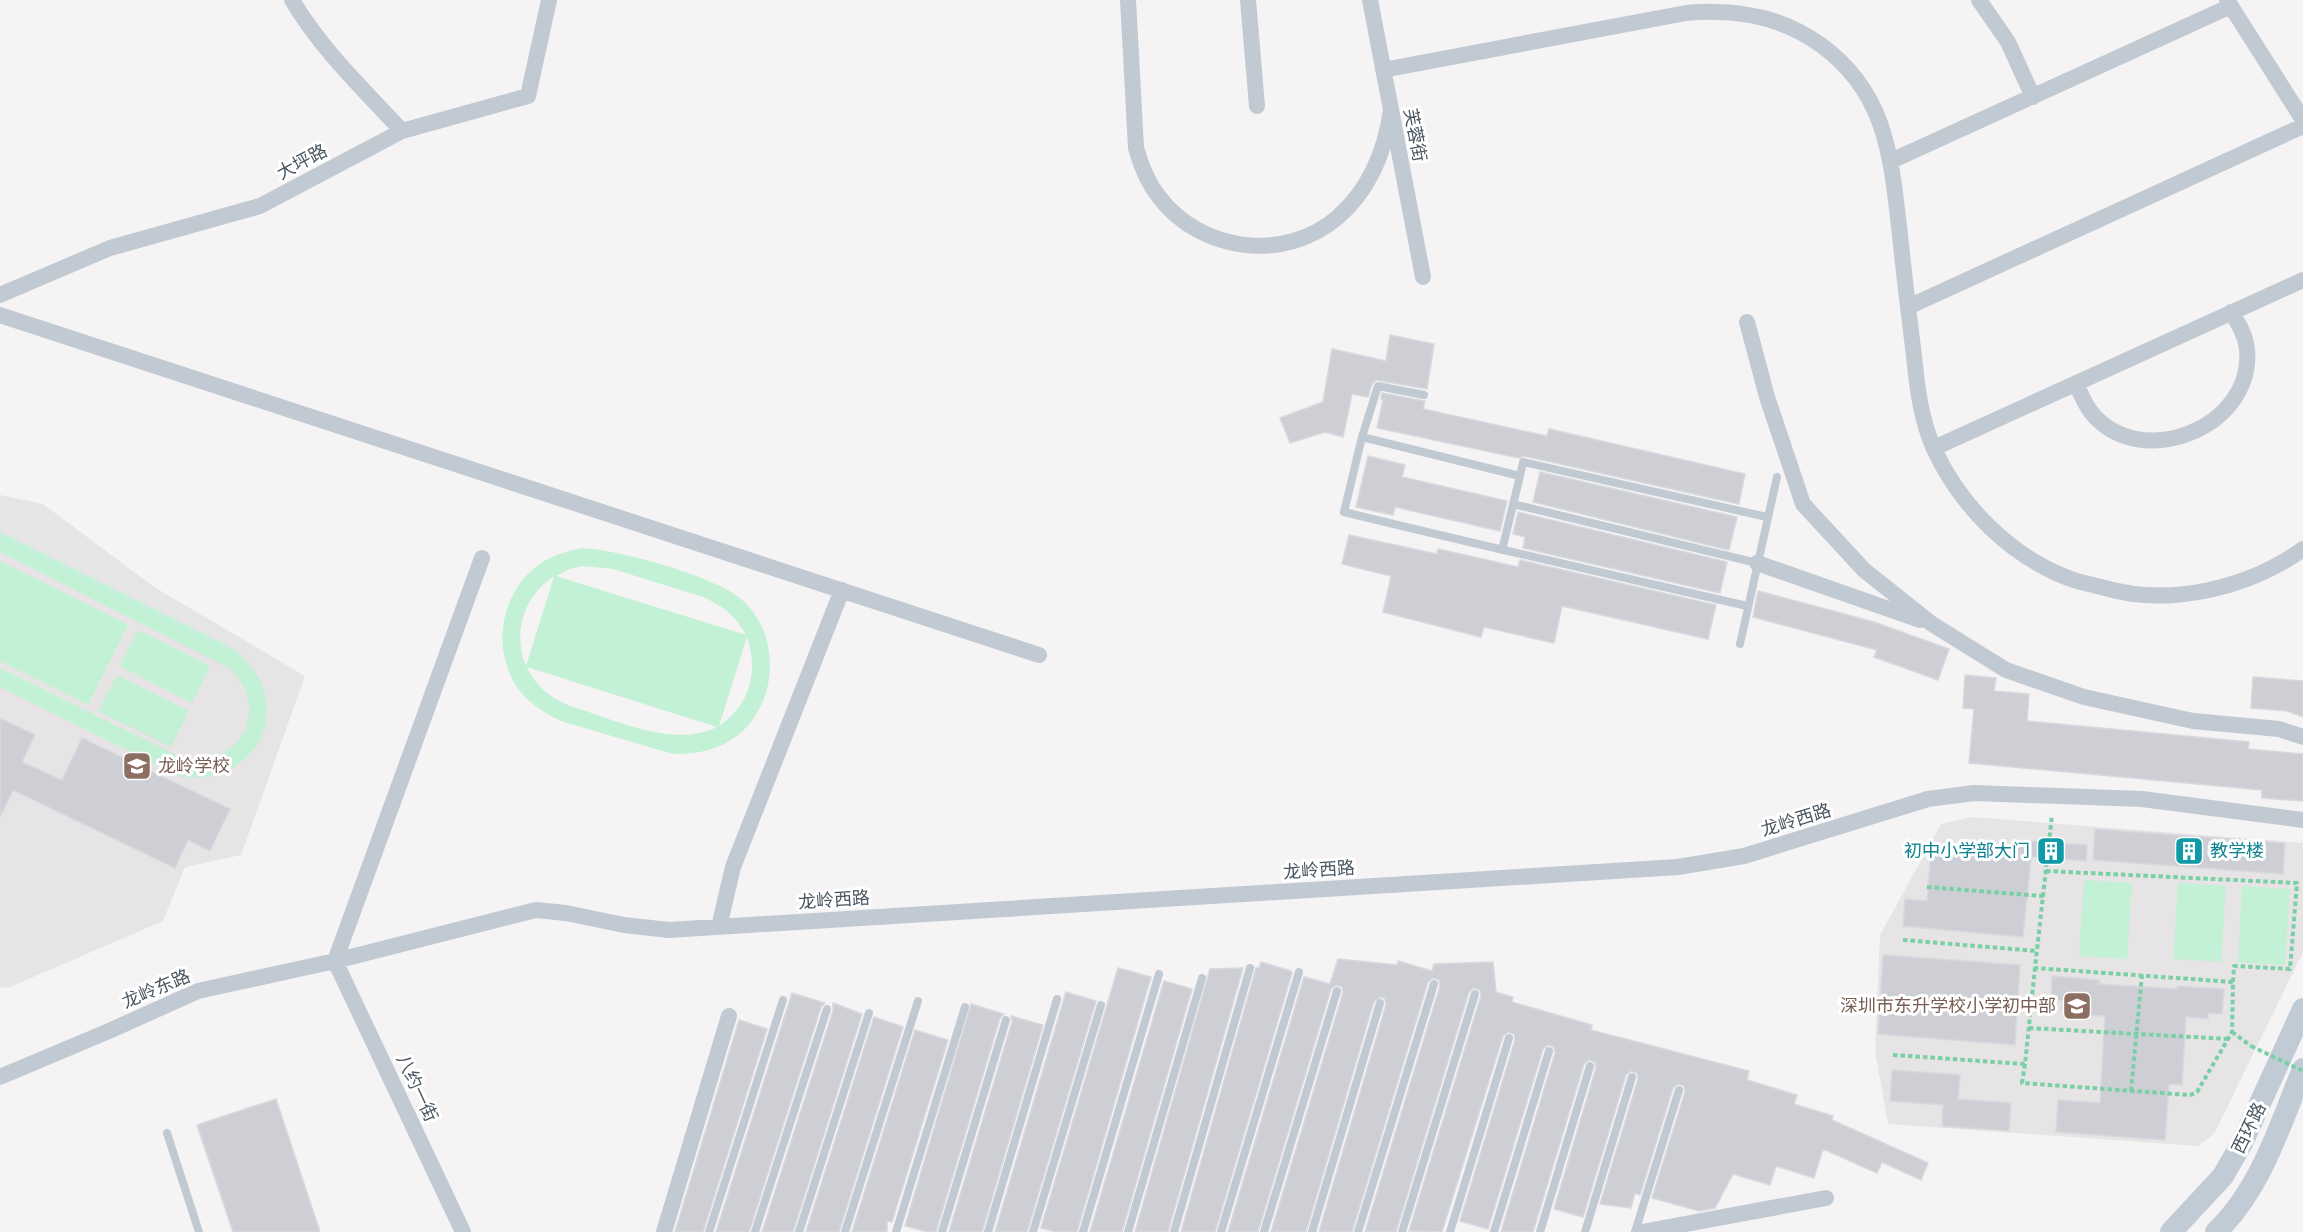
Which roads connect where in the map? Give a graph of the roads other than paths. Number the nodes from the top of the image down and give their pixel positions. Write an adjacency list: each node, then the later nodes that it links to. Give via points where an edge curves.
1 (292, 0): 14 (street, via 331,54)
2 (549, 0): 14 (street, 大坪路, via 528,96)
3 (1128, 0): 11 (street, via 1136,148 1141,166 1171,211 1217,239 1270,246 1305,237 1336,219 1363,190 1374,171)
4 (1248, 0): 10 (street)
5 (1370, 0): 8 (street, 芙蓉街)
6 (1979, 0): 9 (street, via 2008,42)
7 (2229, 3): 9 (street); 12 (street)
8 (1383, 70): 11 (street, 芙蓉街); 15 (street, via 1686,13 1708,10 1751,14 1792,28 1820,44 1845,66 1870,100 1887,140)
9 (2033, 97): 15 (street)
10 (1257, 106)
11 (1391, 110): 16 (street, 芙蓉街)
12 (2303, 120)
13 (2303, 126): 19 (street)
14 (402, 131): 18 (street, 大坪路, via 260,206 110,248)
15 (1891, 161): 19 (street)
16 (1423, 277)
17 (2303, 280): 20 (street)
18 (0, 295)
19 (1908, 307): 26 (street, via 1919,402)
20 (2231, 312): 23 (street); 23 (street, via 2247,349 2247,369 2241,388 2219,416 2193,432 2178,438 2147,441 2115,433 2091,412)
21 (0, 315): 35 (street)
22 (1747, 322): 37 (street, via 1803,504 1864,570)
23 (2076, 383): 26 (street)
24 (1424, 395): 25 (lane, via 1378,386)
25 (1362, 437): 27 (lane); 32 (lane, via 1344,512)
26 (1934, 448): 31 (street, via 1976,512 2027,557 2070,579 2117,592 2165,595 2213,590 2259,575)
27 (1520, 476): 29 (lane); 30 (lane, via 1523,462)
28 (1777, 477): 30 (lane)
29 (1513, 504): 32 (lane); 34 (lane)
30 (1767, 517): 34 (lane)
31 (2303, 549)
32 (1502, 550): 36 (lane)
33 (482, 558): 43 (street)
34 (1757, 562): 36 (lane); 37 (street)
35 (842, 590): 39 (street); 42 (street, via 733,867)
36 (1747, 606): 38 (lane)
37 (1932, 624): 40 (street, via 2006,670 2084,697 2193,721 2279,729)
38 (1740, 644)
39 (1039, 655)
40 (2303, 737)
41 (2303, 820): 42 (street, 龙岭西路, via 2142,799 1974,793 1928,799 1744,856 1678,867)
42 (719, 927): 43 (street, 龙岭西路, via 669,930 624,926 536,910)
43 (335, 961): 66 (street, 龙岭东路, via 198,991); 72 (street, 八约一街)
44 (1251, 968): 84 (lane)
45 (1299, 972): 85 (lane)
46 (1159, 974): 82 (lane)
47 (1202, 978): 83 (lane)
48 (1434, 984): 88 (lane)
49 (1337, 991): 86 (lane)
50 (1475, 994): 89 (lane)
51 (1057, 999): 80 (lane)
52 (783, 1000): 74 (lane)
53 (918, 1001): 77 (lane)
54 (1380, 1003): 87 (lane)
55 (1101, 1005): 81 (lane)
56 (965, 1007): 78 (lane)
57 (827, 1009): 75 (lane)
58 (2303, 1009): 96 (main road, 西环路, via 2223,1176)
59 (869, 1013): 76 (lane)
60 (729, 1016): 73 (street)
61 (1006, 1020): 79 (lane)
62 (1509, 1038): 90 (lane)
63 (1549, 1051): 91 (lane)
64 (1590, 1066): 92 (lane)
65 (2303, 1070): 97 (main road, 西环路, via 2263,1167 2228,1221)
66 (0, 1077)
67 (1632, 1077): 93 (lane)
68 (1678, 1090): 94 (lane)
69 (167, 1133): 71 (lane)
70 (1826, 1198): 95 (street)
71 (199, 1232)
72 (463, 1232)
73 (664, 1232)
74 (709, 1232)
75 (754, 1232)
76 (799, 1232)
77 (845, 1232)
78 (896, 1232)
79 (942, 1232)
80 (988, 1232)
81 (1034, 1232)
82 (1083, 1232)
83 (1128, 1232)
84 (1174, 1232)
85 (1221, 1232)
86 (1264, 1232)
87 (1312, 1232)
88 (1358, 1232)
89 (1402, 1232)
90 (1450, 1232)
91 (1494, 1232)
92 (1540, 1232)
93 (1585, 1232)
94 (1635, 1232)
95 (1642, 1232)
96 (2171, 1232)
97 (2216, 1232)

